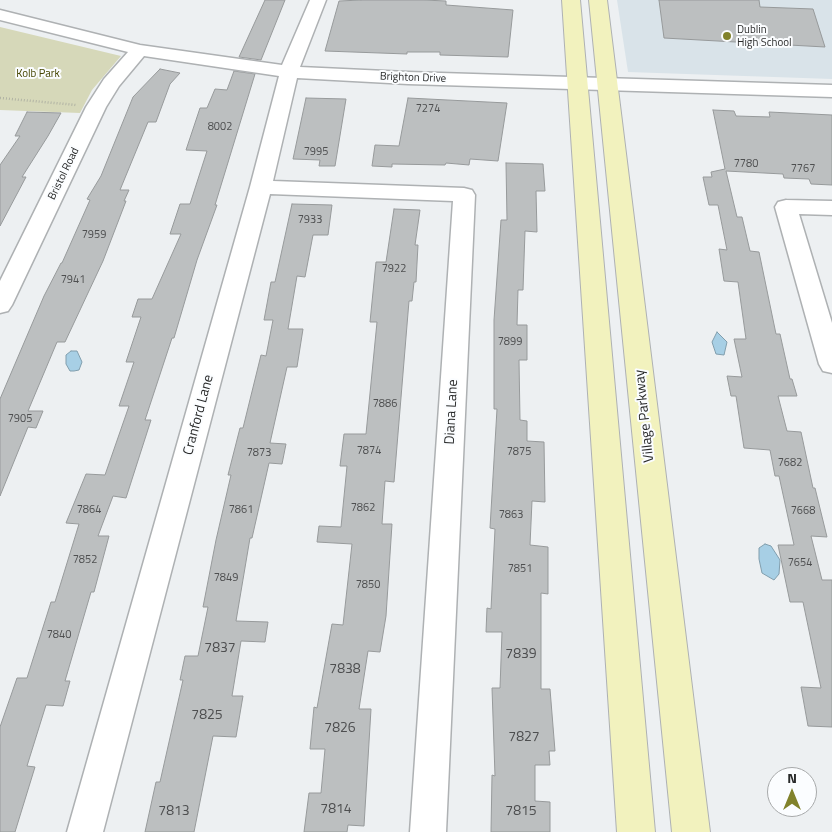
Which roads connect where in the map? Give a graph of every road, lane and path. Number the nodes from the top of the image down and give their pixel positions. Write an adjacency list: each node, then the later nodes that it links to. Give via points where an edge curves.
1 (318, 0): 6 (street, Cranford Lane)
2 (571, 0): 7 (street)
3 (598, 0): 8 (street, Village Parkway)
4 (0, 15): 5 (street, Brighton Drive)
5 (140, 50): 6 (street, Brighton Drive); 14 (street, Bristol Road, via 111,84 96,108)
6 (289, 72): 7 (street, Brighton Drive); 12 (street, Cranford Lane)
7 (577, 84): 8 (street, Brighton Drive); 18 (street)
8 (608, 84): 9 (street, Brighton Drive); 19 (street, Village Parkway)
9 (832, 91)
10 (0, 98): 11 (path)
11 (83, 106)
12 (262, 187): 16 (street, Cranford Lane); 17 (street, Diana Lane, via 464,195)
13 (832, 208): 15 (street, via 786,207)
14 (0, 305)
15 (832, 364)
16 (85, 832)
17 (428, 832)
18 (636, 832)
19 (690, 832)

